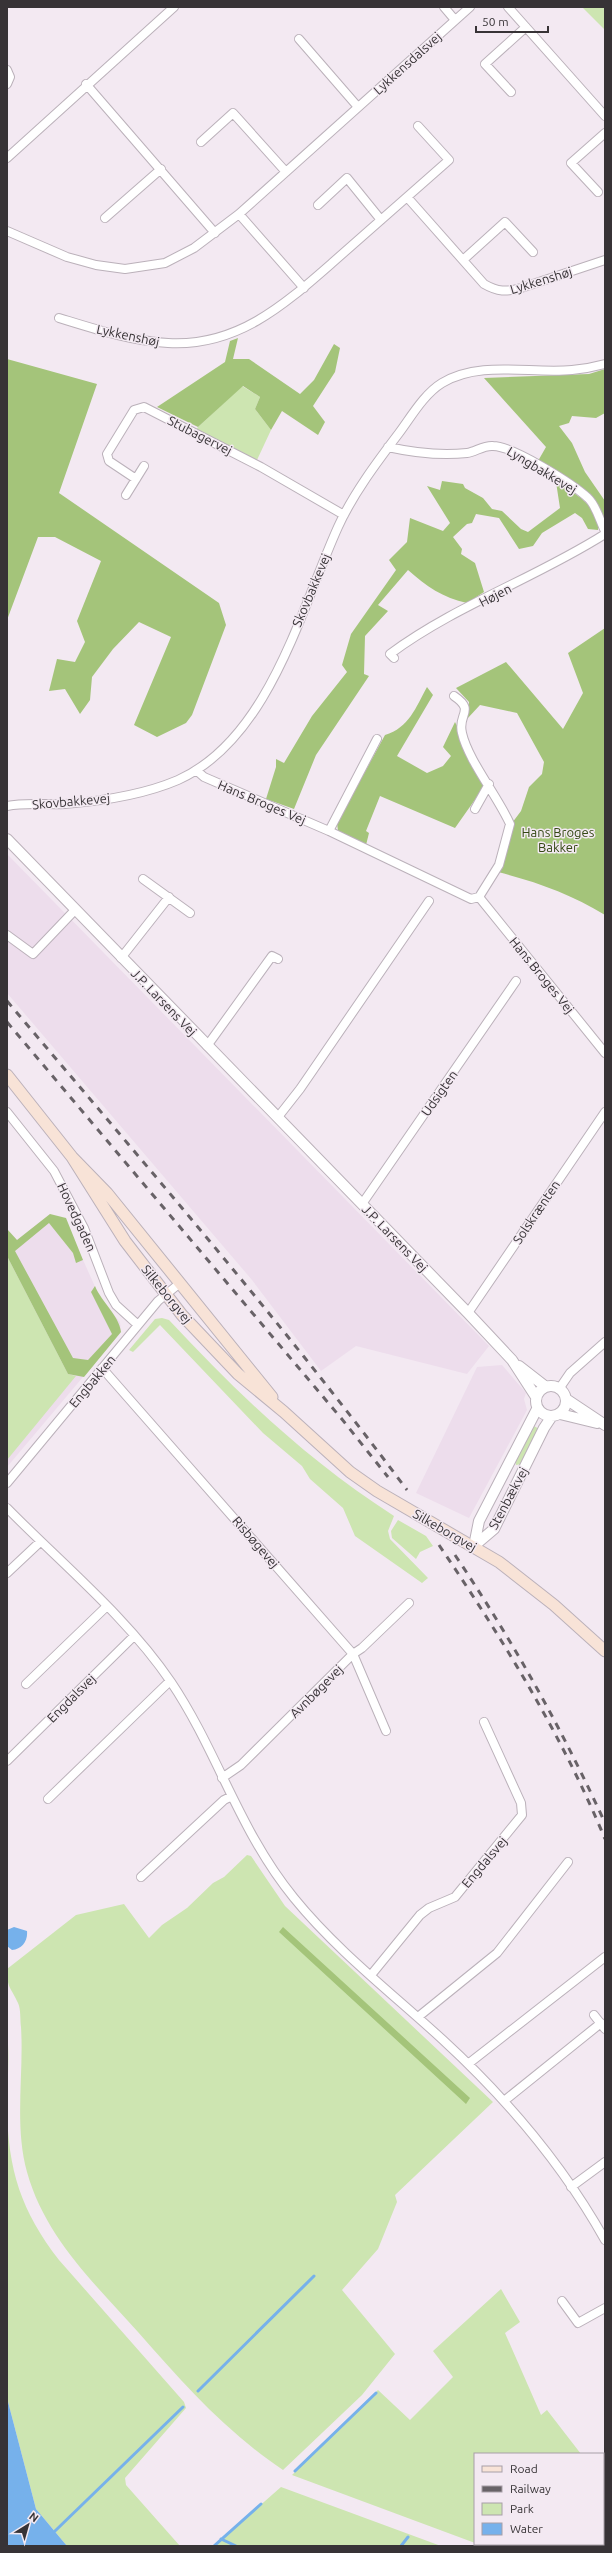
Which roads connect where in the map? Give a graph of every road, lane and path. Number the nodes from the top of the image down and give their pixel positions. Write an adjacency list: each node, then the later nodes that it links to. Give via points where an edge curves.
1 (174, 7): 10 (street)
2 (444, 7): 5 (street)
3 (470, 7): 5 (street, Lykkensdalsvej)
4 (508, 7): 6 (street)
5 (456, 20): 12 (street, Lykkensdalsvej)
6 (526, 27): 11 (street, via 485,64); 13 (street)
7 (299, 39): 12 (street)
8 (7, 70): 9 (street, via 10,76)
9 (7, 84)
10 (86, 84): 17 (street); 18 (street)
11 (511, 92)
12 (358, 107): 19 (street, Lykkensdalsvej)
13 (605, 116)
14 (418, 126): 21 (street, Lykkenshøj, via 449,160)
15 (605, 133): 20 (street, via 571,163)
16 (201, 142): 19 (street, via 233,113)
17 (7, 158)
18 (161, 169): 24 (street); 27 (street)
19 (286, 172): 23 (street, Lykkensdalsvej)
20 (598, 192)
21 (408, 197): 25 (street, Lykkenshøj); 29 (street, Lykkenshøj)
22 (318, 205): 25 (street, via 347,178)
23 (239, 214): 27 (street, Lykkensdalsvej); 31 (street)
24 (105, 218)
25 (381, 220): 31 (street, Lykkenshøj)
26 (7, 231): 27 (street, Lykkensdalsvej, via 67,257 125,269 165,263 194,248)
27 (215, 233)
28 (533, 252): 29 (street, via 506,222)
29 (463, 260): 30 (street, Lykkenshøj, via 484,284 496,291 508,292)
30 (605, 260)
31 (304, 288): 32 (street, Lykkenshøj, via 286,304 252,325 216,338 192,342 148,341)
32 (59, 318)
33 (605, 364): 34 (street, Skovbakkevej, via 572,370 484,371 457,376 440,384 423,401)
34 (388, 447): 38 (street, Skovbakkevej); 39 (street, Lyngbakkevej, via 439,455 469,452 492,445 503,447 532,461 589,499)
35 (144, 466): 36 (street)
36 (136, 479): 37 (street); 38 (street, Stubagervej, via 109,462 107,454 134,410 144,407 261,467)
37 (126, 495)
38 (344, 515): 44 (street, Skovbakkevej, via 262,699 239,733 225,748)
39 (605, 531)
40 (605, 534): 41 (street, Højen, via 534,575 434,625 390,654)
41 (394, 658)
42 (454, 696): 45 (street, via 464,703 466,709 461,723 462,733)
43 (377, 739): 48 (street)
44 (196, 770): 46 (street, Skovbakkevej, via 158,788 138,793 71,803); 48 (street, Hans Broges Vej, via 204,777)
45 (489, 784): 47 (street); 52 (street, via 510,824 499,865)
46 (7, 806)
47 (475, 808)
48 (328, 831): 52 (street, Hans Broges Vej, via 471,899)
49 (7, 839): 54 (street, J.P. Larsens Vej)
50 (144, 879): 51 (street)
51 (169, 897): 55 (street); 57 (street, J.P. Larsens Vej)
52 (480, 897): 61 (street, Hans Broges Vej)
53 (429, 902): 65 (street)
54 (75, 910): 56 (street, via 33,954); 57 (street, J.P. Larsens Vej)
55 (190, 913)
56 (7, 935)
57 (121, 958): 60 (street, J.P. Larsens Vej)
58 (278, 960): 60 (street, J.P. Larsens Vej, via 272,956)
59 (516, 982): 67 (street, Udsigten)
60 (207, 1046): 65 (street, J.P. Larsens Vej)
61 (605, 1053)
62 (7, 1075): 66 (main road, Silkeborgvej)
63 (7, 1112): 71 (street, Hovedgaden, via 54,1171 84,1228 109,1293 116,1305)
64 (605, 1112): 70 (street, Solskrænten)
65 (278, 1117): 67 (street, J.P. Larsens Vej)
66 (72, 1157): 68 (main road, Silkeborgvej, via 107,1193); 69 (main road, Silkeborgvej, via 125,1241)
67 (362, 1204): 70 (street, J.P. Larsens Vej)
68 (180, 1283): 69 (street, Engbakken); 80 (main road, Silkeborgvej)
69 (166, 1294): 71 (street, Engbakken); 80 (main road, Silkeborgvej, via 238,1374)
70 (468, 1313): 73 (street, J.P. Larsens Vej)
71 (138, 1325): 74 (street, Engbakken)
72 (605, 1342): 76 (street, via 570,1373)
73 (512, 1360): 75 (street, J.P. Larsens Vej); 77 (street, J.P. Larsens Vej)
74 (102, 1368): 83 (street, Engbakken); 92 (street, Risbøgevej)
75 (546, 1387): 76 (street); 77 (street)
76 (559, 1389): 78 (street)
77 (536, 1396): 79 (street)
78 (566, 1399): 81 (street, via 565,1407); 82 (street)
79 (537, 1409): 81 (street, via 542,1414); 86 (street, Stenbækvej, via 479,1520)
80 (284, 1412): 86 (main road, Silkeborgvej, via 350,1472)
81 (556, 1415): 82 (street); 86 (street, Stenbækvej, via 544,1428 494,1529)
82 (605, 1425)
83 (7, 1483)
84 (7, 1508): 85 (street)
85 (40, 1542): 87 (street); 89 (street)
86 (474, 1546): 91 (main road, Silkeborgvej, via 525,1581)
87 (7, 1573)
88 (409, 1603): 92 (street, Avnbøgevej)
89 (106, 1607): 90 (street); 94 (street)
90 (134, 1636): 93 (street); 97 (street, Engdalsvej)
91 (605, 1652)
92 (353, 1654): 96 (street, Risbøgevej); 98 (street, Avnbøgevej, via 241,1765)
93 (170, 1681): 98 (street, via 196,1723); 100 (street)
94 (26, 1684)
95 (484, 1722): 104 (street, Engdalsvej, via 521,1803 522,1815 455,1897 429,1908 420,1915)
96 (386, 1731)
97 (7, 1761)
98 (222, 1778): 99 (street)
99 (230, 1796): 102 (street); 104 (street, via 256,1845 292,1896 326,1934)
100 (48, 1799)
101 (568, 1862): 106 (street, via 497,1953)
102 (141, 1878)
103 (605, 1957): 108 (street)
104 (371, 1975): 106 (street)
105 (594, 2015): 107 (street)
106 (418, 2017): 108 (street)
107 (603, 2026): 109 (street)
108 (468, 2064): 109 (street)
109 (504, 2101): 111 (street, via 543,2148)
110 (605, 2162): 111 (street)
111 (571, 2188): 112 (street)
112 (605, 2240)
113 (562, 2301): 114 (street, via 578,2323)
114 (605, 2308)

